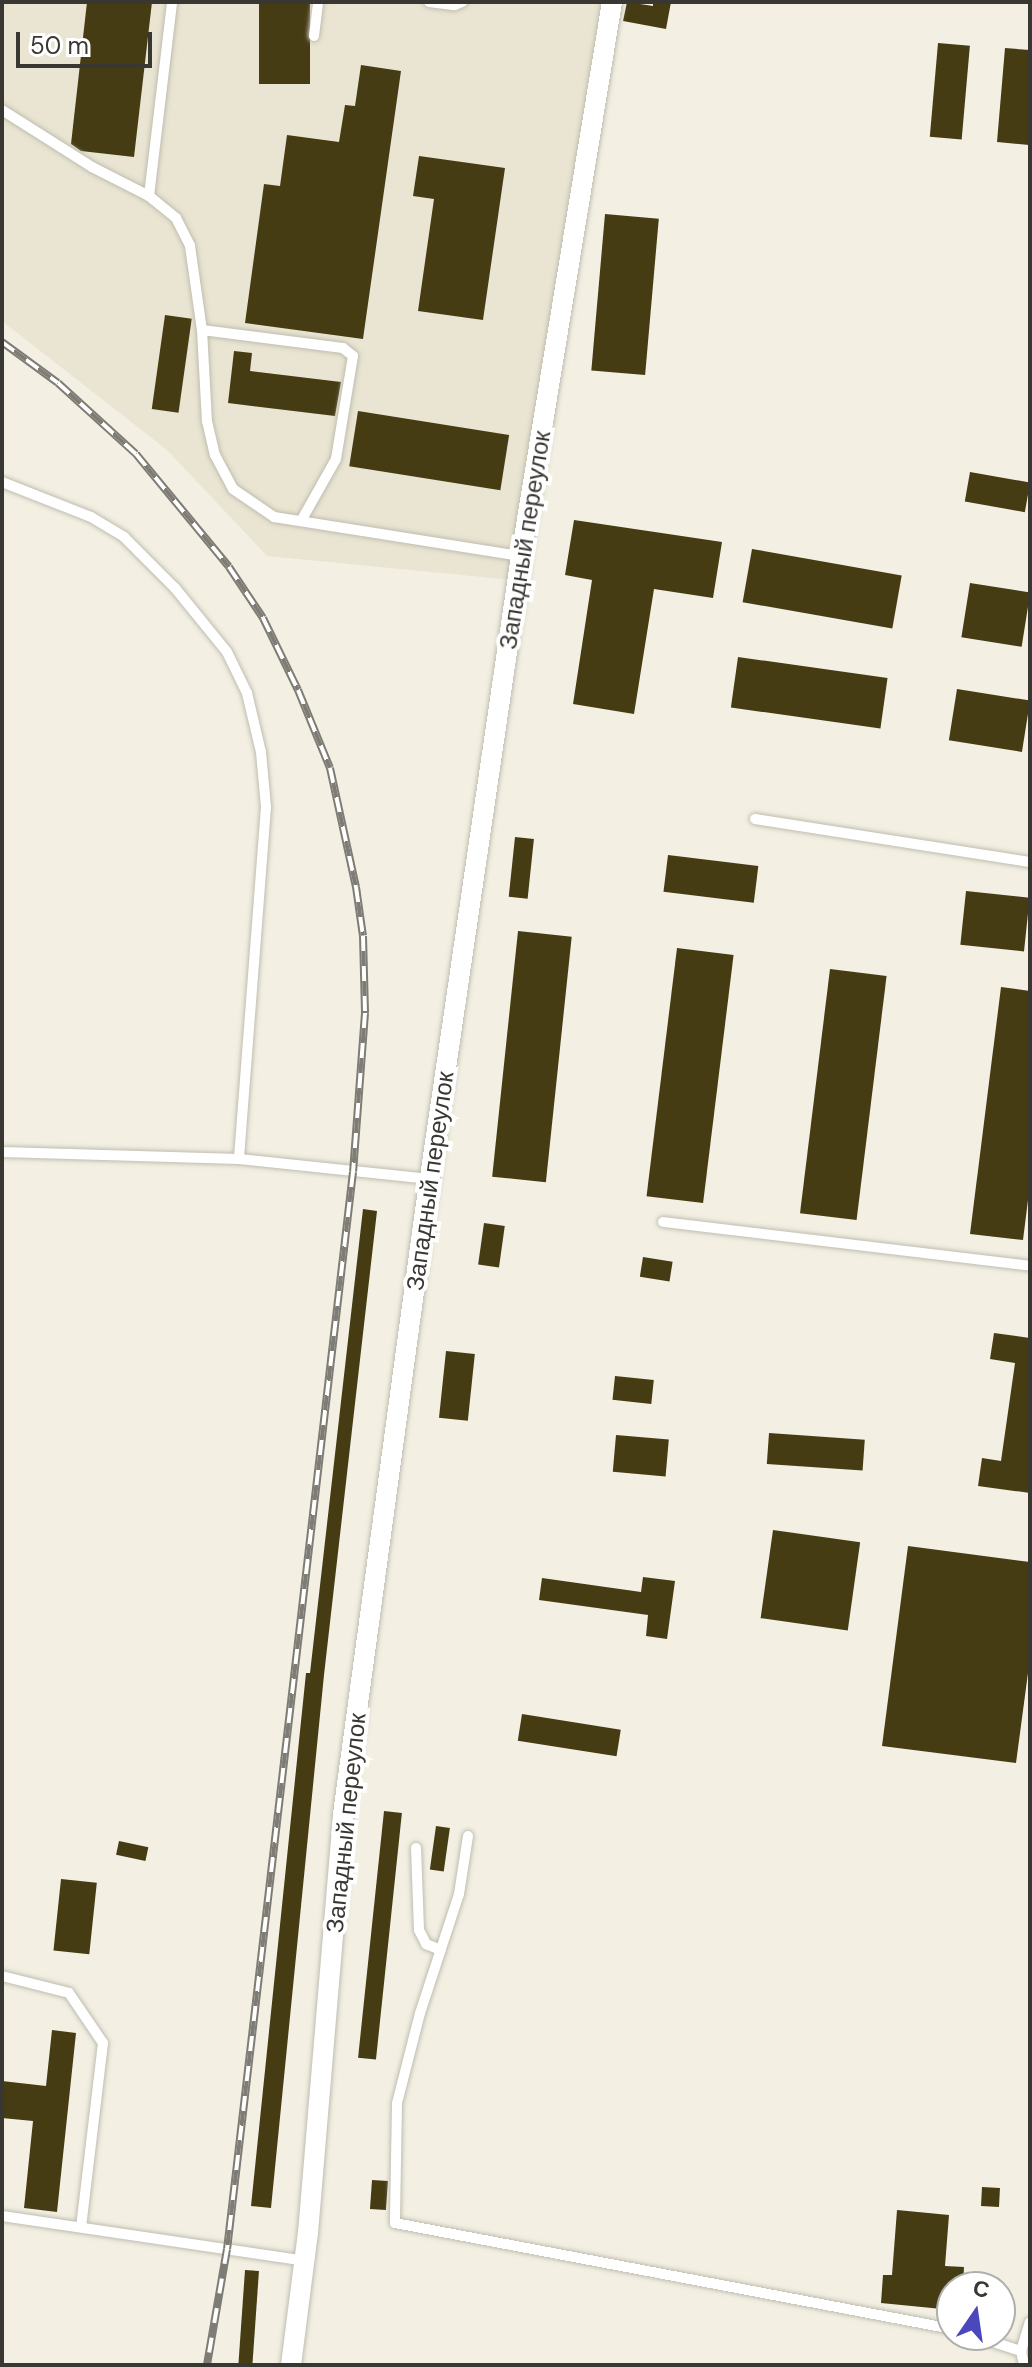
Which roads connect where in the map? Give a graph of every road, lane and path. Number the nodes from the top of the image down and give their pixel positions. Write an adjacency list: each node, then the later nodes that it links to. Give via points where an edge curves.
1 (172, 2): 8 (lane)
2 (318, 2): 6 (lane)
3 (429, 2): 4 (lane)
4 (462, 2)
5 (612, 2): 12 (street, Западный переулок)
6 (314, 36)
7 (2, 110): 8 (lane)
8 (149, 196): 9 (lane, via 176,218 190,246)
9 (202, 330): 11 (lane, via 207,421 215,455 233,489 274,517); 11 (lane, via 343,348 353,356 336,459)
10 (2, 482): 16 (lane, via 91,517 124,537 227,652 247,693 261,752 266,807)
11 (301, 521): 12 (lane)
12 (521, 556): 17 (street, Западный переулок)
13 (755, 819): 14 (lane)
14 (1030, 862)
15 (2, 1152): 16 (lane)
16 (239, 1159): 17 (lane)
17 (430, 1179): 26 (street, Западный переулок, via 343,1814)
18 (663, 1222): 19 (lane)
19 (1030, 1266)
20 (468, 1836): 22 (lane, via 459,1894)
21 (416, 1848): 22 (lane, via 419,1930 426,1944)
22 (441, 1950): 28 (lane, via 397,2103 395,2223)
23 (2, 1976): 25 (lane, via 69,1993 103,2043)
24 (2, 2216): 25 (lane)
25 (81, 2227): 26 (lane)
26 (305, 2261): 32 (street, Западный переулок)
27 (1030, 2322): 29 (lane)
28 (936, 2326)
29 (1027, 2335): 31 (lane)
30 (1016, 2349): 31 (lane)
31 (1021, 2351): 33 (lane)
32 (291, 2365)
33 (1024, 2365)

